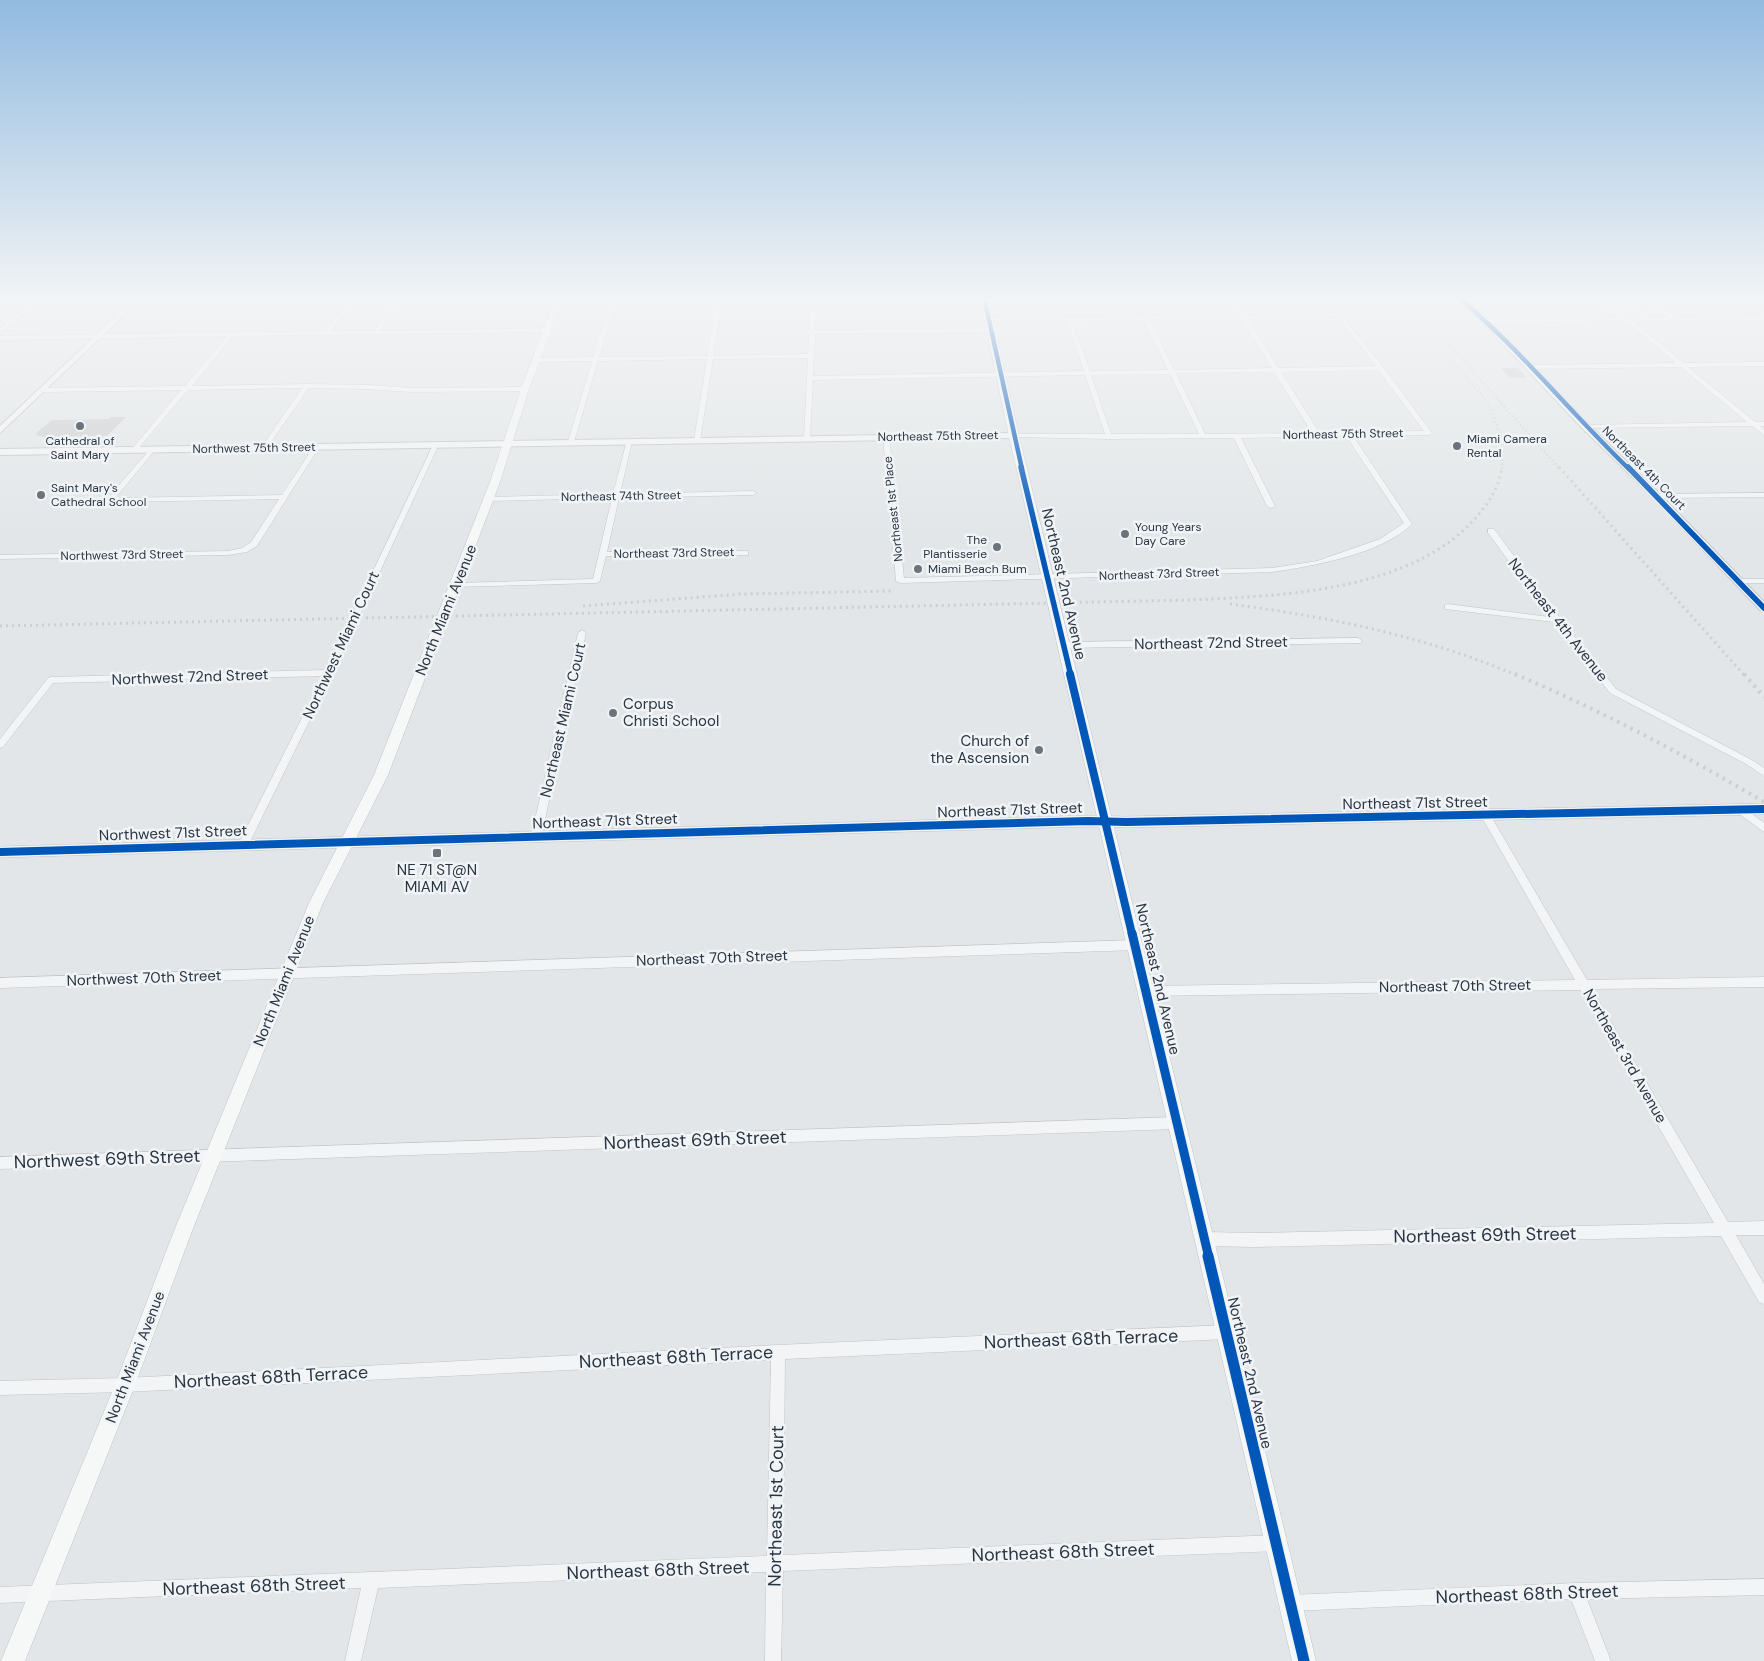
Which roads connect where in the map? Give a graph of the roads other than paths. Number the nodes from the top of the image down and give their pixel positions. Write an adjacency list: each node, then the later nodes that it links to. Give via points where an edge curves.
1 (55, 380): 17 (street)
2 (192, 380): 15 (street)
3 (529, 380): 16 (main road, North Miami Avenue)
4 (590, 380): 34 (street)
5 (706, 380): 31 (street)
6 (810, 380): 30 (street)
7 (1002, 380): 25 (main road, Northeast 2nd Avenue)
8 (1089, 380): 29 (street)
9 (1176, 380): 26 (street)
10 (1283, 380): 23 (street)
11 (1389, 380): 24 (street, Northeast 75th Street, via 1429,434)
12 (1541, 380): 20 (street, Northeast 4th Court)
13 (1701, 380): 18 (street)
14 (307, 386): 15 (street); 16 (street, via 411,390); 37 (street)
15 (186, 387): 17 (street); 38 (street)
16 (525, 389): 33 (main road, North Miami Avenue)
17 (44, 390): 21 (street)
18 (1753, 424): 19 (street); 20 (street); 22 (street)
19 (1764, 424)
20 (1586, 427): 44 (street, Northeast 4th Court)
21 (0, 431)
22 (1764, 433)
23 (1317, 434): 24 (street, Northeast 75th Street); 27 (street, Northeast 75th Street)
24 (1349, 434): 52 (street, Northeast 73rd Street, via 1408,524 1383,541 1318,563 1272,570)
25 (1014, 436): 28 (street, Northeast 75th Street); 29 (street, Northeast 75th Street); 52 (main road, Northeast 2nd Avenue)
26 (1203, 436): 27 (street, Northeast 75th Street); 29 (street, Northeast 75th Street)
27 (1237, 436): 47 (street)
28 (886, 437): 30 (street, Northeast 75th Street); 54 (street, Northeast 1st Place)
29 (1109, 437)
30 (807, 438): 31 (street, Northeast 75th Street)
31 (697, 440): 32 (street, Northeast 75th Street)
32 (629, 441): 34 (street, Northeast 75th Street); 43 (street)
33 (507, 442): 34 (street, Northeast 75th Street); 35 (street, Northwest 75th Street); 46 (main road, North Miami Avenue)
34 (571, 442)
35 (436, 444): 36 (street, Northwest 75th Street); 63 (street, Northwest Miami Court)
36 (316, 447): 37 (street, Northwest 75th Street); 45 (street)
37 (264, 448): 39 (street, Northwest 75th Street)
38 (134, 450): 39 (street, Northwest 75th Street); 40 (street, Northwest 75th Street)
39 (152, 450): 45 (street, via 113,497 119,500)
40 (0, 452)
41 (753, 493): 43 (street, Northeast 74th Street)
42 (1764, 495): 44 (street)
43 (616, 496): 46 (street, Northeast 74th Street); 50 (street)
44 (1657, 496): 55 (street, Northeast 4th Court)
45 (285, 497): 51 (street, Northwest 73rd Street, via 254,544 244,550 228,553)
46 (489, 499): 56 (main road, North Miami Avenue)
47 (1271, 506)
48 (1491, 531): 59 (street, Northeast 4th Avenue)
49 (745, 553): 50 (street, Northeast 73rd Street)
50 (603, 554): 56 (street, via 596,581)
51 (0, 557)
52 (1049, 578): 54 (street, Northeast 73rd Street); 62 (main road, Northeast 2nd Avenue)
53 (1764, 580): 55 (street)
54 (900, 581)
55 (1738, 581): 58 (street, Northeast 4th Court)
56 (456, 585): 72 (main road, North Miami Avenue, via 381,775)
57 (1448, 607): 59 (street)
58 (1764, 608)
59 (1556, 620): 65 (street, Northeast 4th Avenue, via 1614,691)
60 (582, 633): 71 (street, Northeast Miami Court)
61 (1358, 641): 62 (street, Northeast 72nd Street)
62 (1065, 645): 69 (main road, Northeast 2nd Avenue)
63 (329, 673): 64 (street, Northwest 72nd Street, via 51,680); 73 (street, Northwest Miami Court)
64 (0, 745)
65 (1764, 773)
66 (1764, 809): 67 (street, Northeast 71st Street)
67 (1740, 810): 68 (street, Northeast 71st Street); 70 (street)
68 (1486, 816): 69 (street, Northeast 71st Street); 79 (street, Northeast 3rd Avenue)
69 (1107, 822): 71 (street, Northeast 71st Street); 75 (main road, Northeast 2nd Avenue)
70 (1764, 828)
71 (536, 837): 72 (street, Northeast 71st Street)
72 (347, 842): 73 (street, Northwest 71st Street); 76 (main road, North Miami Avenue, via 316,903)
73 (243, 844): 74 (street, Northwest 71st Street)
74 (0, 852)
75 (1136, 945): 76 (street, Northeast 70th Street); 80 (main road, Northeast 2nd Avenue)
76 (288, 972): 78 (street, Northwest 70th Street); 82 (main road, North Miami Avenue)
77 (1764, 982): 79 (street, Northeast 70th Street)
78 (0, 983)
79 (1583, 984): 80 (street, Northeast 70th Street); 85 (street, Northeast 3rd Avenue)
80 (1146, 991): 81 (main road, Northeast 2nd Avenue)
81 (1177, 1123): 82 (street, Northeast 69th Street); 86 (main road, Northeast 2nd Avenue)
82 (213, 1156): 83 (street, Northwest 69th Street); 90 (main road, North Miami Avenue)
83 (0, 1162)
84 (1764, 1228): 85 (street, Northeast 69th Street)
85 (1725, 1229): 86 (street, Northeast 69th Street); 87 (street, Northeast 3rd Avenue)
86 (1205, 1239): 88 (main road, Northeast 2nd Avenue)
87 (1764, 1297)
88 (1227, 1332): 89 (street, Northeast 68th Terrace); 92 (main road, Northeast 2nd Avenue)
89 (778, 1352): 90 (street, Northeast 68th Terrace); 93 (street, Northeast 1st Court)
90 (125, 1384): 91 (street, Northeast 68th Terrace); 97 (main road, North Miami Avenue)
91 (0, 1388)
92 (1276, 1543): 93 (street, Northeast 68th Street); 99 (main road, Northeast 2nd Avenue)
93 (775, 1565): 94 (street, Northeast 68th Street); 102 (street, Northeast 1st Court)
94 (371, 1582): 97 (street, Northeast 68th Street); 101 (street)
95 (1764, 1587): 96 (street, Northeast 68th Street)
96 (1576, 1591): 99 (street, Northeast 68th Street); 104 (street)
97 (40, 1594): 98 (street, Northeast 68th Street); 100 (main road, North Miami Avenue)
98 (0, 1595)
99 (1290, 1603): 103 (main road, Northeast 2nd Avenue)
100 (13, 1661)
101 (353, 1661)
102 (773, 1661)
103 (1304, 1661)
104 (1603, 1661)

